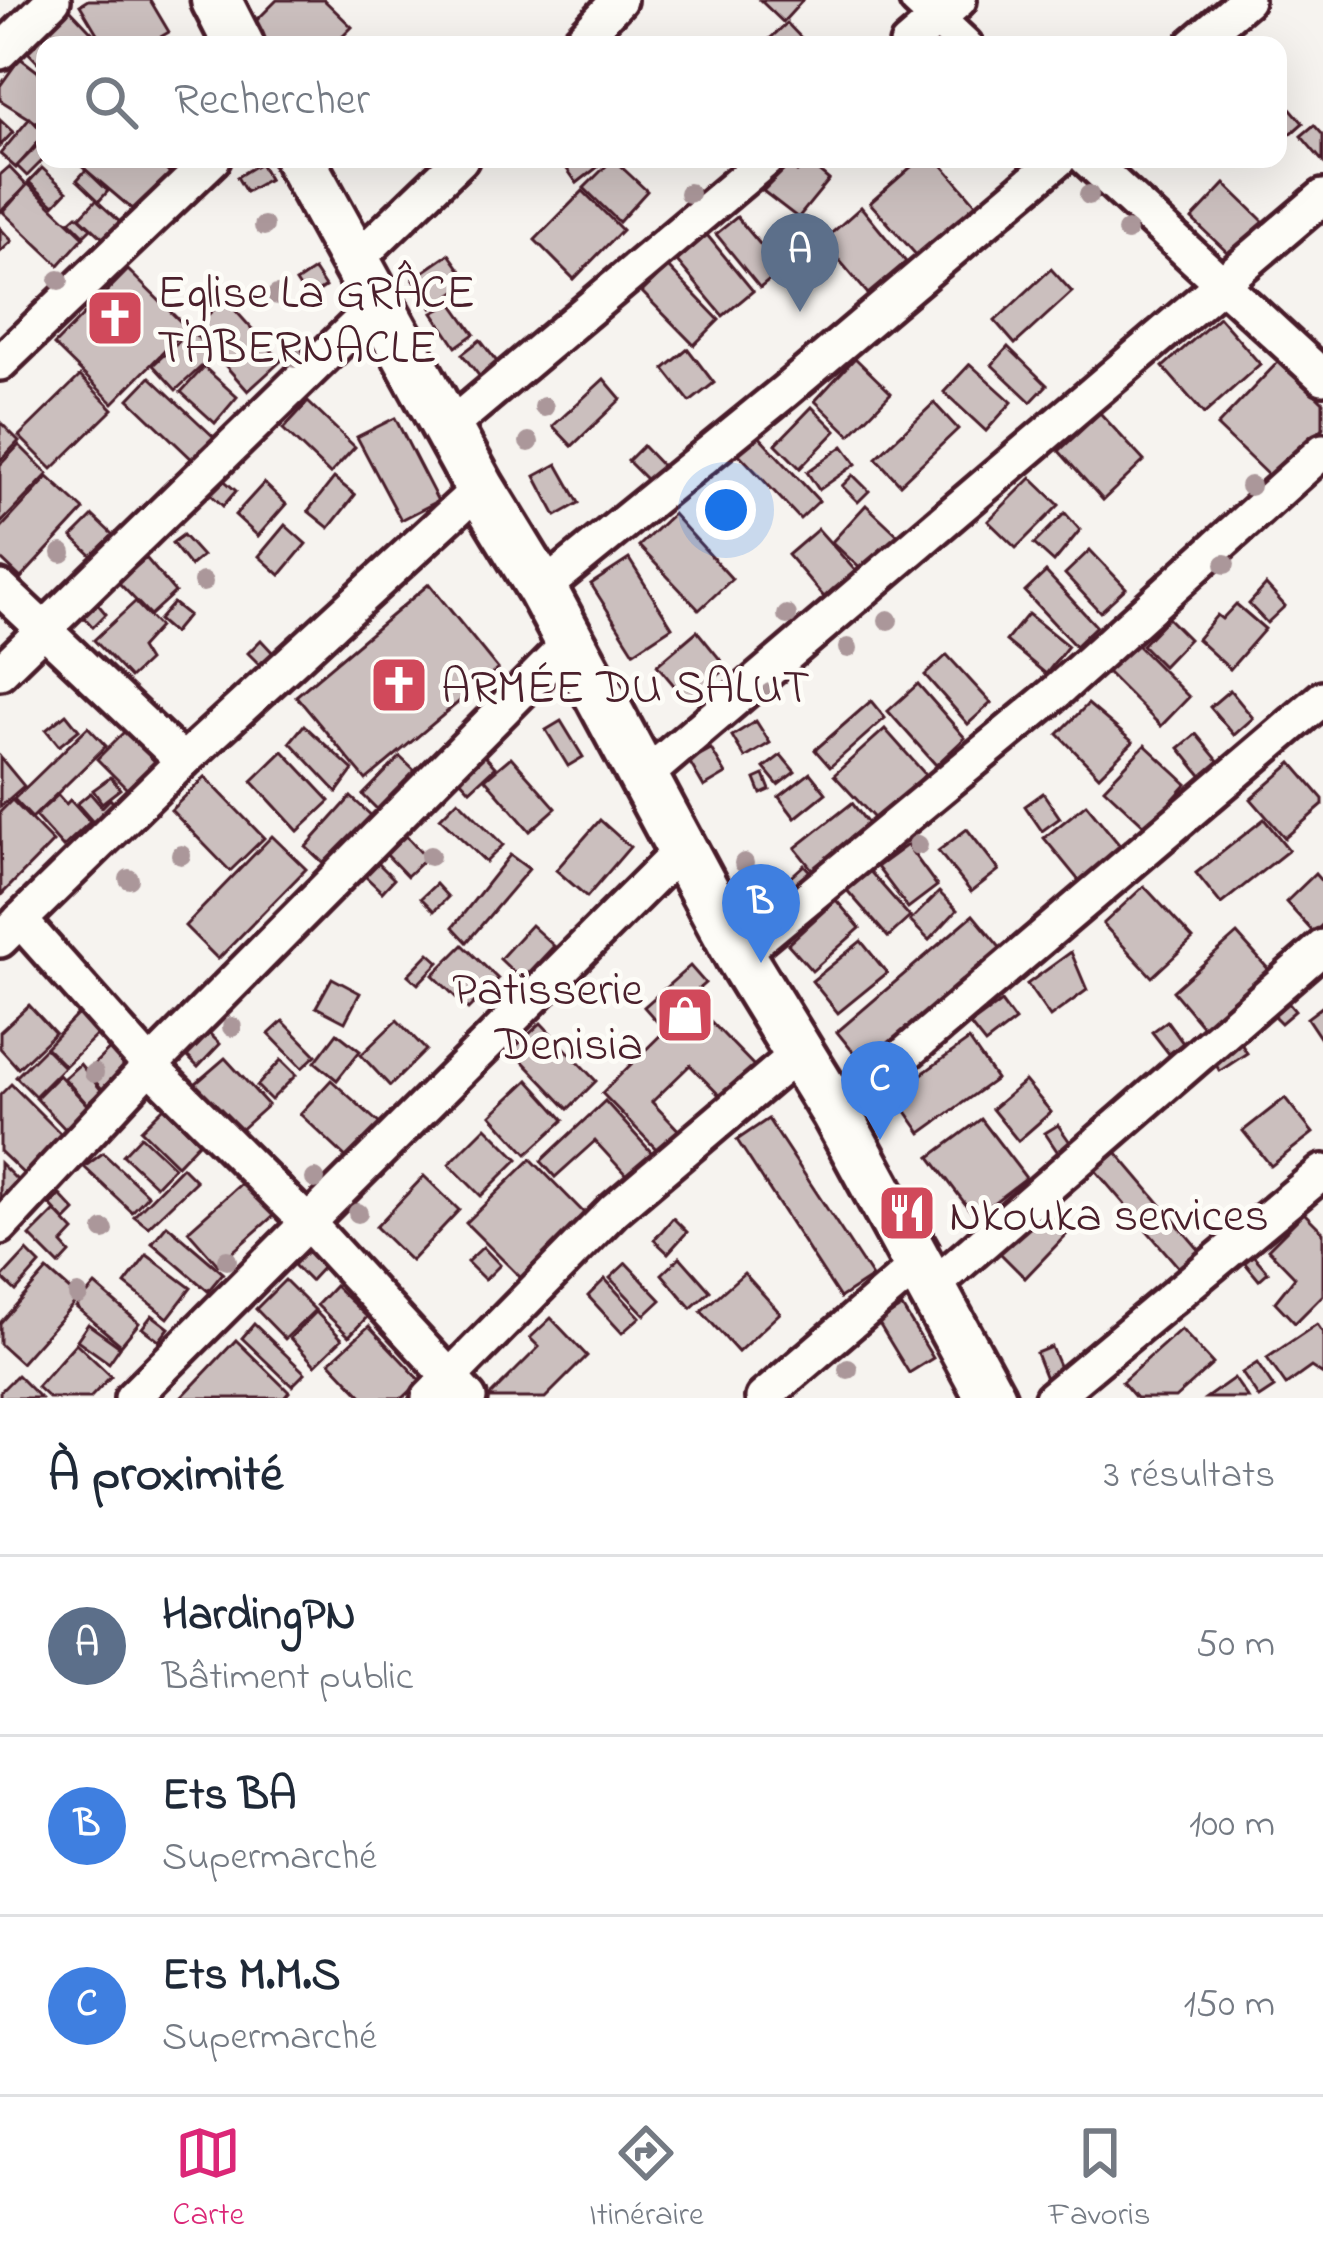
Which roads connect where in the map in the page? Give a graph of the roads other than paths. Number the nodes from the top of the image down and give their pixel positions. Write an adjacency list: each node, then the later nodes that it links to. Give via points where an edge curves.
1 (53, 0): 9 (street)
2 (619, 0): 5 (street)
3 (1246, 0): 8 (street)
4 (938, 6): 6 (street); 7 (street)
5 (585, 36)
6 (914, 36)
7 (959, 36)
8 (1204, 36)
9 (0, 52)
10 (204, 168): 20 (street)
11 (304, 168): 17 (highway)
12 (451, 168): 17 (street)
13 (756, 168): 22 (street)
14 (1048, 168): 26 (street)
15 (1097, 168): 18 (street)
16 (1323, 197): 18 (street)
17 (355, 261): 19 (highway)
18 (1222, 285): 21 (street); 32 (street)
19 (380, 303): 22 (highway); 27 (street)
20 (0, 363)
21 (1323, 377)
22 (448, 428): 24 (highway)
23 (1323, 451): 36 (street, via 1055,693)
24 (480, 488): 26 (highway); 31 (street)
25 (0, 588): 27 (street)
26 (542, 589): 28 (highway)
27 (45, 630): 29 (street); 31 (street)
28 (571, 641): 32 (highway); 38 (street)
29 (0, 673)
30 (1323, 698): 39 (street)
31 (183, 761): 34 (street)
32 (645, 776): 33 (highway)
33 (681, 850): 36 (highway); 41 (street)
34 (10, 930): 38 (street)
35 (1323, 947): 43 (street)
36 (739, 955): 37 (highway)
37 (801, 1051): 39 (highway); 44 (street, via 614,1210)
38 (150, 1066): 41 (street); 42 (street)
39 (836, 1113): 43 (highway)
40 (1323, 1172): 48 (street)
41 (306, 1221): 44 (street); 45 (street)
42 (0, 1227)
43 (924, 1277): 46 (street); 47 (highway)
44 (449, 1391)
45 (132, 1398)
46 (763, 1398)
47 (991, 1398)
48 (1052, 1398)

